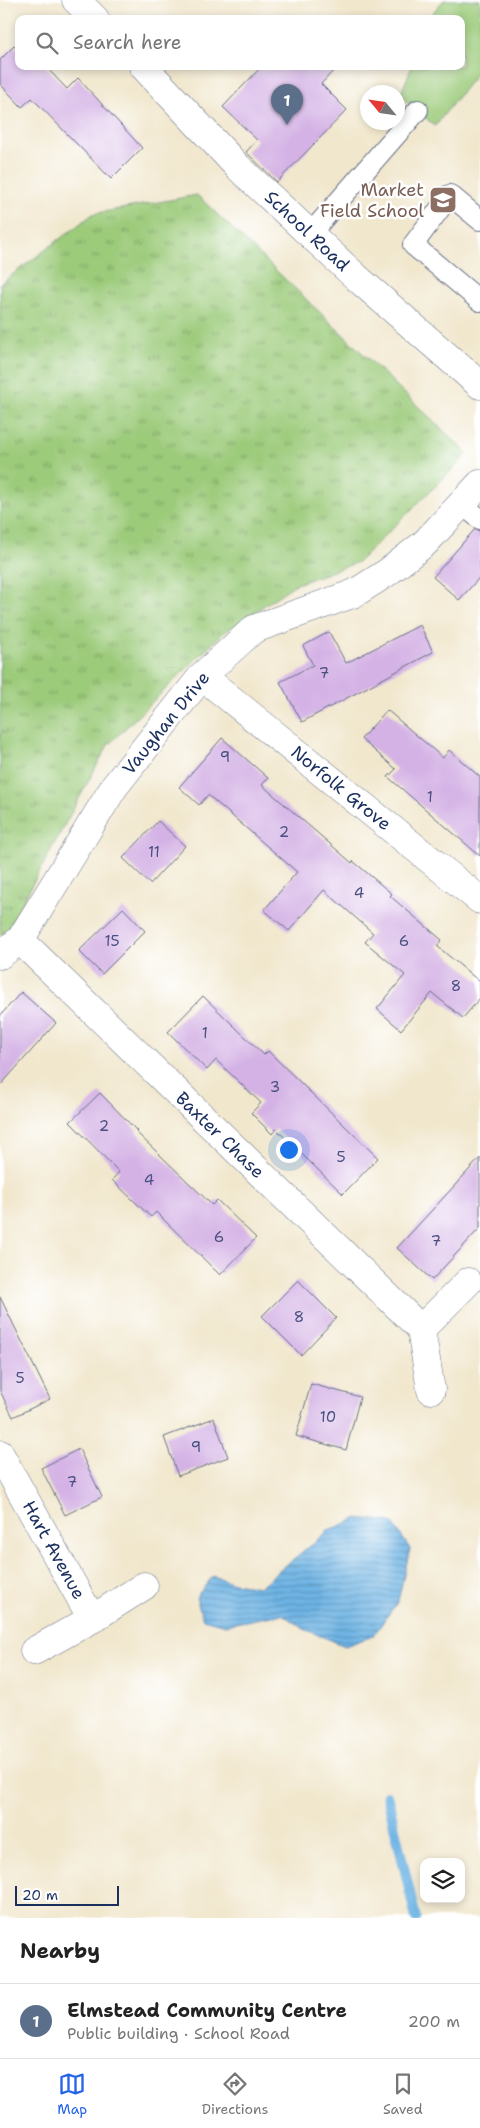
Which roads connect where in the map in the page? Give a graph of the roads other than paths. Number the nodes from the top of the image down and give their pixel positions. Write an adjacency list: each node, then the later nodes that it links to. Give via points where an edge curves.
1 (76, 0): 2 (street)
2 (91, 15)
3 (147, 70): 6 (street, School Road, via 238,167)
4 (418, 110): 6 (lane)
5 (480, 220): 7 (lane, via 450,195 413,245)
6 (310, 234): 8 (street, School Road)
7 (480, 301)
8 (480, 385)
9 (480, 484): 10 (street, Vaughan Drive)
10 (470, 511): 11 (street, Vaughan Drive, via 355,593 254,629)
11 (202, 676): 12 (street, Norfolk Grove); 13 (street, Vaughan Drive, via 114,787)
12 (480, 900)
13 (10, 947): 15 (street, Baxter Chase)
14 (468, 1282): 15 (street)
15 (421, 1329): 16 (street)
16 (431, 1390)
17 (0, 1454): 19 (street, Hart Avenue)
18 (144, 1586): 19 (street, Hart Avenue)
19 (92, 1619): 20 (street, Hart Avenue)
20 (34, 1651)

